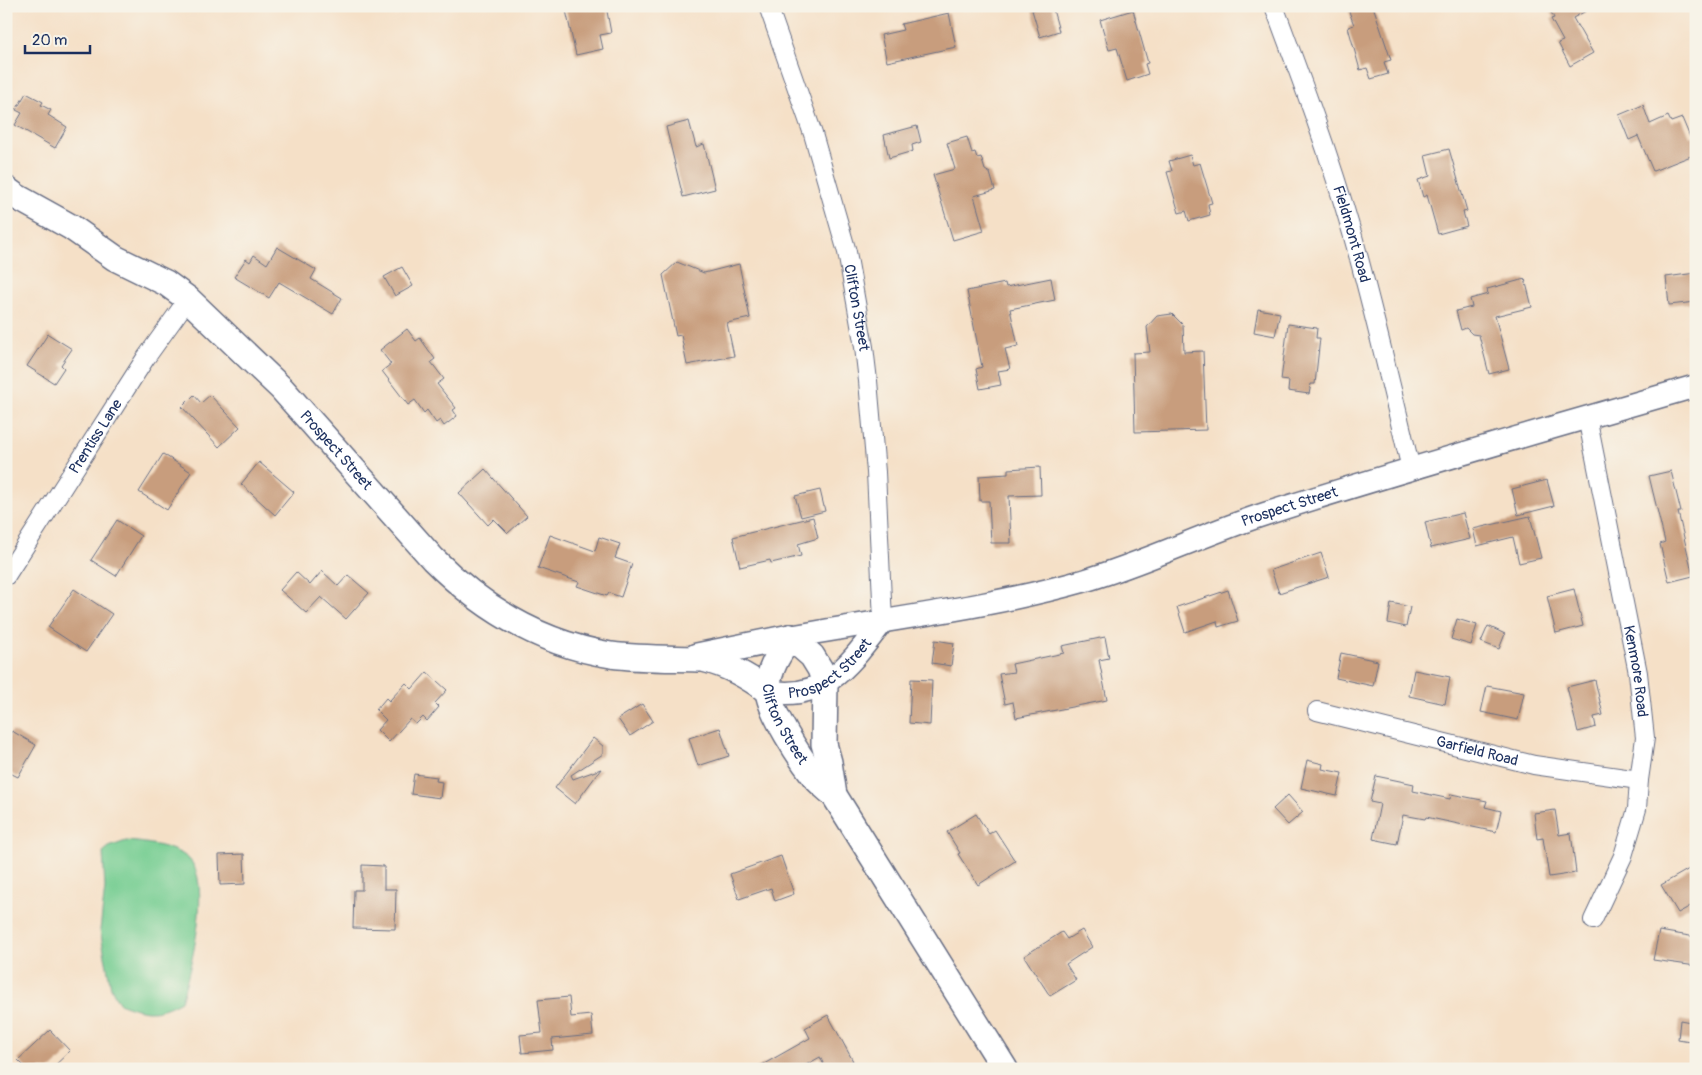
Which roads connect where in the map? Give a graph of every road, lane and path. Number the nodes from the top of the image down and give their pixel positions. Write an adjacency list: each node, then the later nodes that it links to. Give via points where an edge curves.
1 (768, 6): 9 (street, Clifton Street, via 812,134 847,252 868,381)
2 (1274, 6): 7 (street, Fieldmont Road, via 1320,130 1352,232)
3 (6, 189): 4 (main road, Prospect Street, via 115,258 166,283)
4 (188, 299): 8 (street, Prentiss Lane, via 145,359); 11 (main road, Prospect Street, via 282,389 433,559 495,612 546,637 578,647 611,655)
5 (1696, 386): 6 (street, Prospect Street)
6 (1586, 418): 7 (street, Prospect Street); 15 (street, Kenmore Road, via 1638,673 1645,738)
7 (1411, 469): 9 (street, Prospect Street, via 1264,514 1082,581)
8 (6, 576)
9 (883, 621): 10 (street, Prospect Street); 12 (street, Prospect Street, via 850,662)
10 (790, 637): 11 (main road, Prospect Street); 12 (main road, Clifton Street, via 812,656); 13 (main road, Clifton Street, via 774,664)
11 (684, 658): 13 (main road, Prospect Street, via 703,659 732,668)
12 (825, 683): 13 (street, Prospect Street, via 797,693); 16 (main road, Clifton Street, via 824,744)
13 (768, 691): 16 (main road, Clifton Street, via 780,722 815,778)
14 (1317, 711): 15 (street, Garfield Road, via 1534,765)
15 (1639, 780): 17 (street, Kenmore Road, via 1637,810 1623,856)
16 (834, 794): 18 (main road, Clifton Street)
17 (1593, 920)
18 (1005, 1069)

